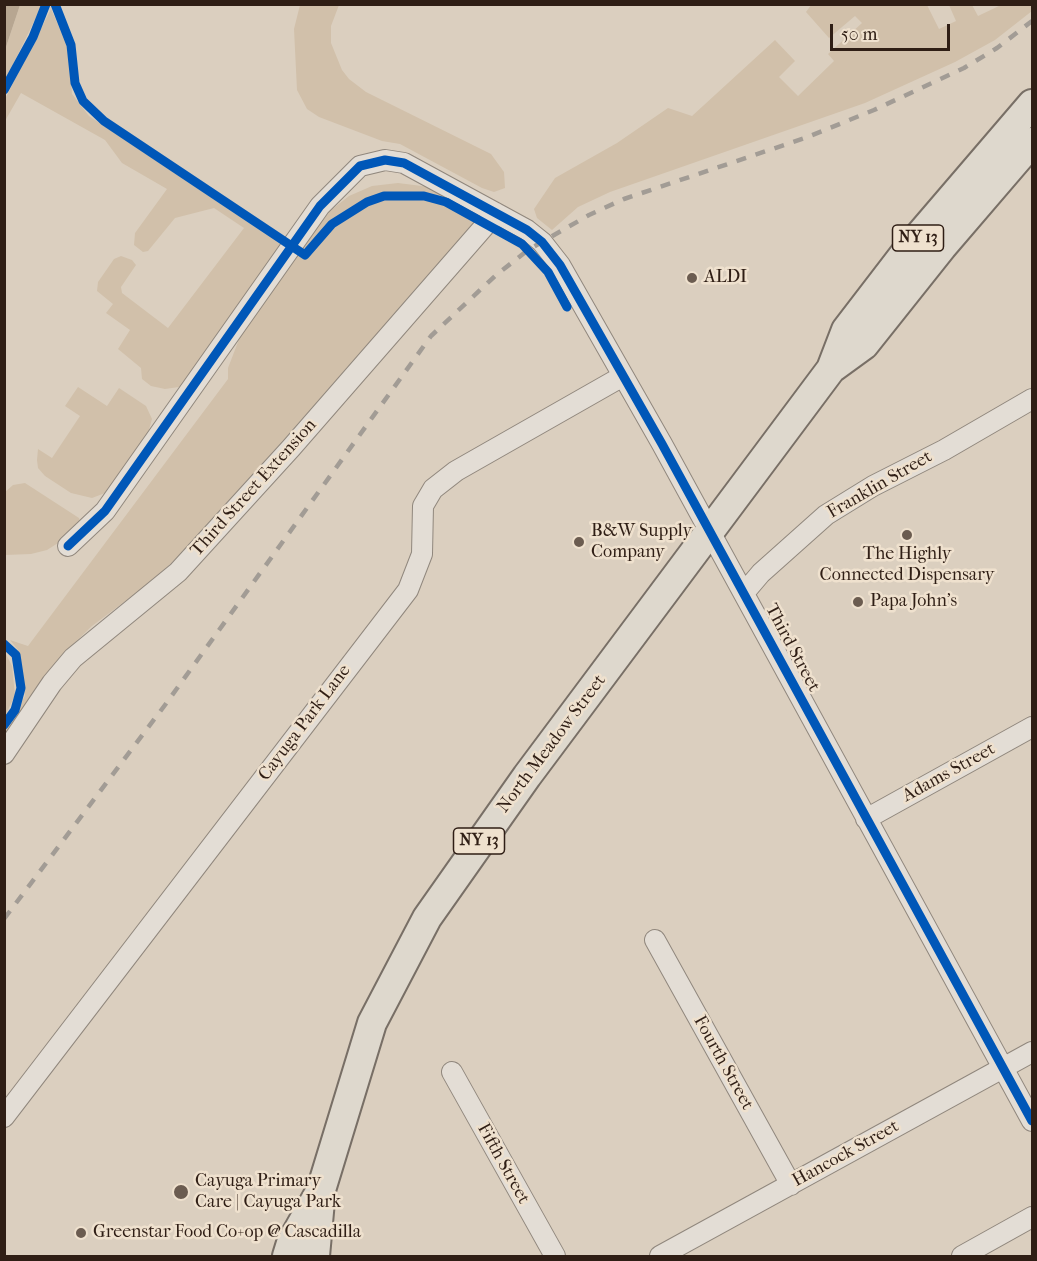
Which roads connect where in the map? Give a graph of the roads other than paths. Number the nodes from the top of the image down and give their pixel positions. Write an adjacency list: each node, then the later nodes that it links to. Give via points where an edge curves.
1 (1032, 104): 4 (highway, North Meadow Street / NY 13, via 870,298 846,330)
2 (1032, 142): 4 (highway, North Meadow Street / NY 13, via 864,345)
3 (496, 213): 5 (street, Third Street, via 542,242); 8 (street, Third Street, via 404,163 385,160 360,166 320,206 105,511); 11 (street, Third Street Extension, via 178,572 73,658)
4 (831, 369): 7 (highway, North Meadow Street / NY 13)
5 (623, 376): 7 (street, Third Street); 17 (street, Cayuga Park Lane, via 456,471 433,489 423,506 422,555 408,590)
6 (1032, 399): 9 (street, Franklin Street, via 835,509)
7 (710, 533): 9 (street, Third Street); 20 (highway, North Meadow Street / NY 13, via 527,776 427,918 372,1023)
8 (68, 546)
9 (744, 592): 12 (street, Third Street)
10 (1032, 727): 12 (street, Adams Street)
11 (4, 754)
12 (866, 819): 15 (street, Third Street)
13 (656, 940): 19 (street, Fourth Street)
14 (1032, 1052): 15 (street, Hancock Street)
15 (1003, 1068): 18 (street, Third Street); 19 (street, Hancock Street)
16 (452, 1072): 24 (street, Fifth Street)
17 (4, 1117)
18 (1032, 1121)
19 (791, 1185): 25 (street, Hancock Street)
20 (321, 1190): 22 (highway, NY 13); 23 (highway, North Meadow Street / NY 13)
21 (1032, 1217): 26 (street)
22 (287, 1257)
23 (315, 1257)
24 (555, 1257)
25 (660, 1257)
26 (962, 1257)

